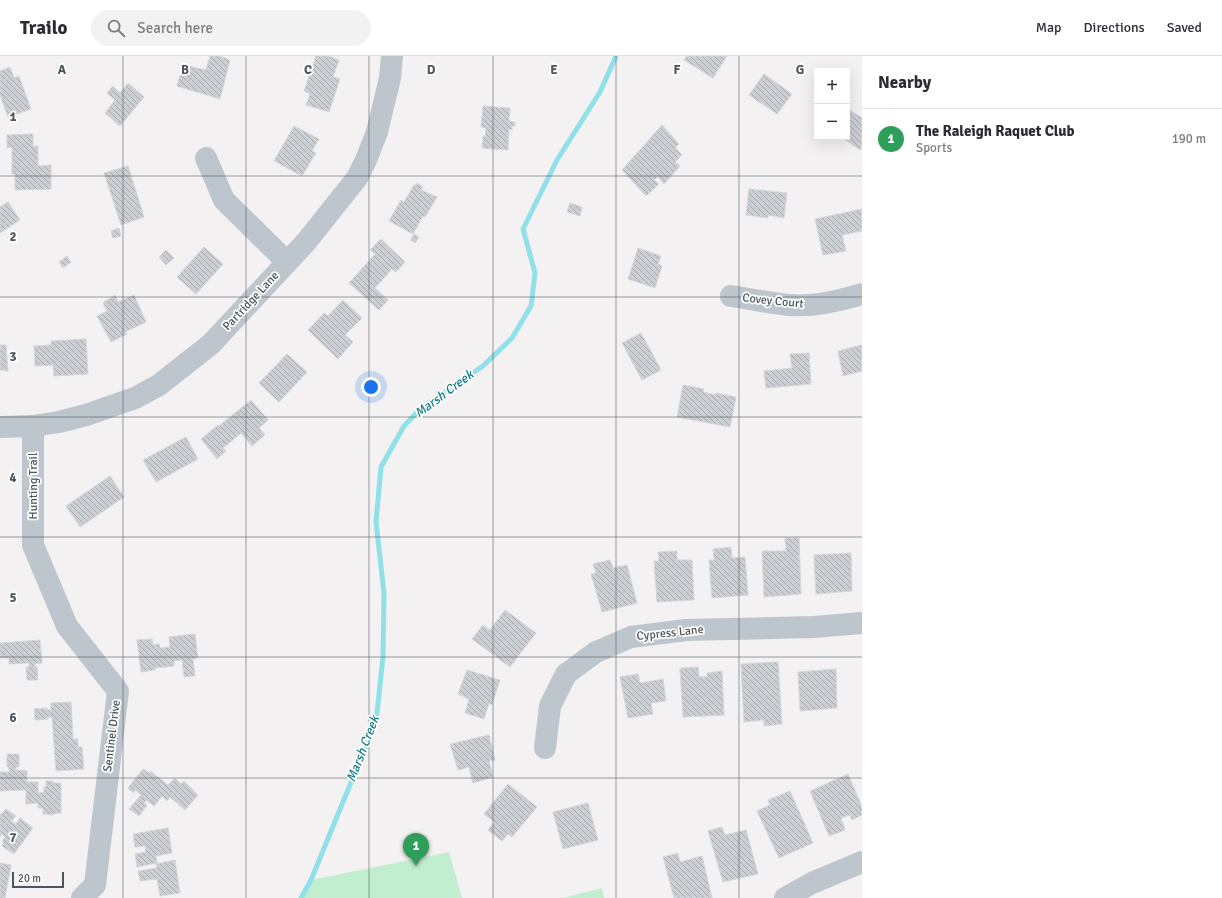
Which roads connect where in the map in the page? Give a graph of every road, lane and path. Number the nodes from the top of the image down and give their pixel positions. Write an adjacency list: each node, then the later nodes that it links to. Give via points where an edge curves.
1 (392, 56): 3 (street, Partridge Lane, via 390,78 377,132 357,178)
2 (206, 158): 3 (street, via 224,200)
3 (287, 262): 6 (street, Partridge Lane, via 211,344 159,385 135,398 86,416)
4 (862, 294): 5 (street, Covey Court, via 804,305)
5 (731, 296)
6 (33, 426): 7 (street, Partridge Lane); 8 (street, Hunting Trail)
7 (0, 427)
8 (33, 545): 12 (street, Sentinel Drive, via 67,626 118,692 95,884)
9 (861, 626): 10 (street, Cypress Lane, via 686,630 631,637 596,652 566,674 550,706)
10 (545, 748)
11 (862, 862): 13 (street, via 812,883)
12 (82, 898)
13 (785, 898)

